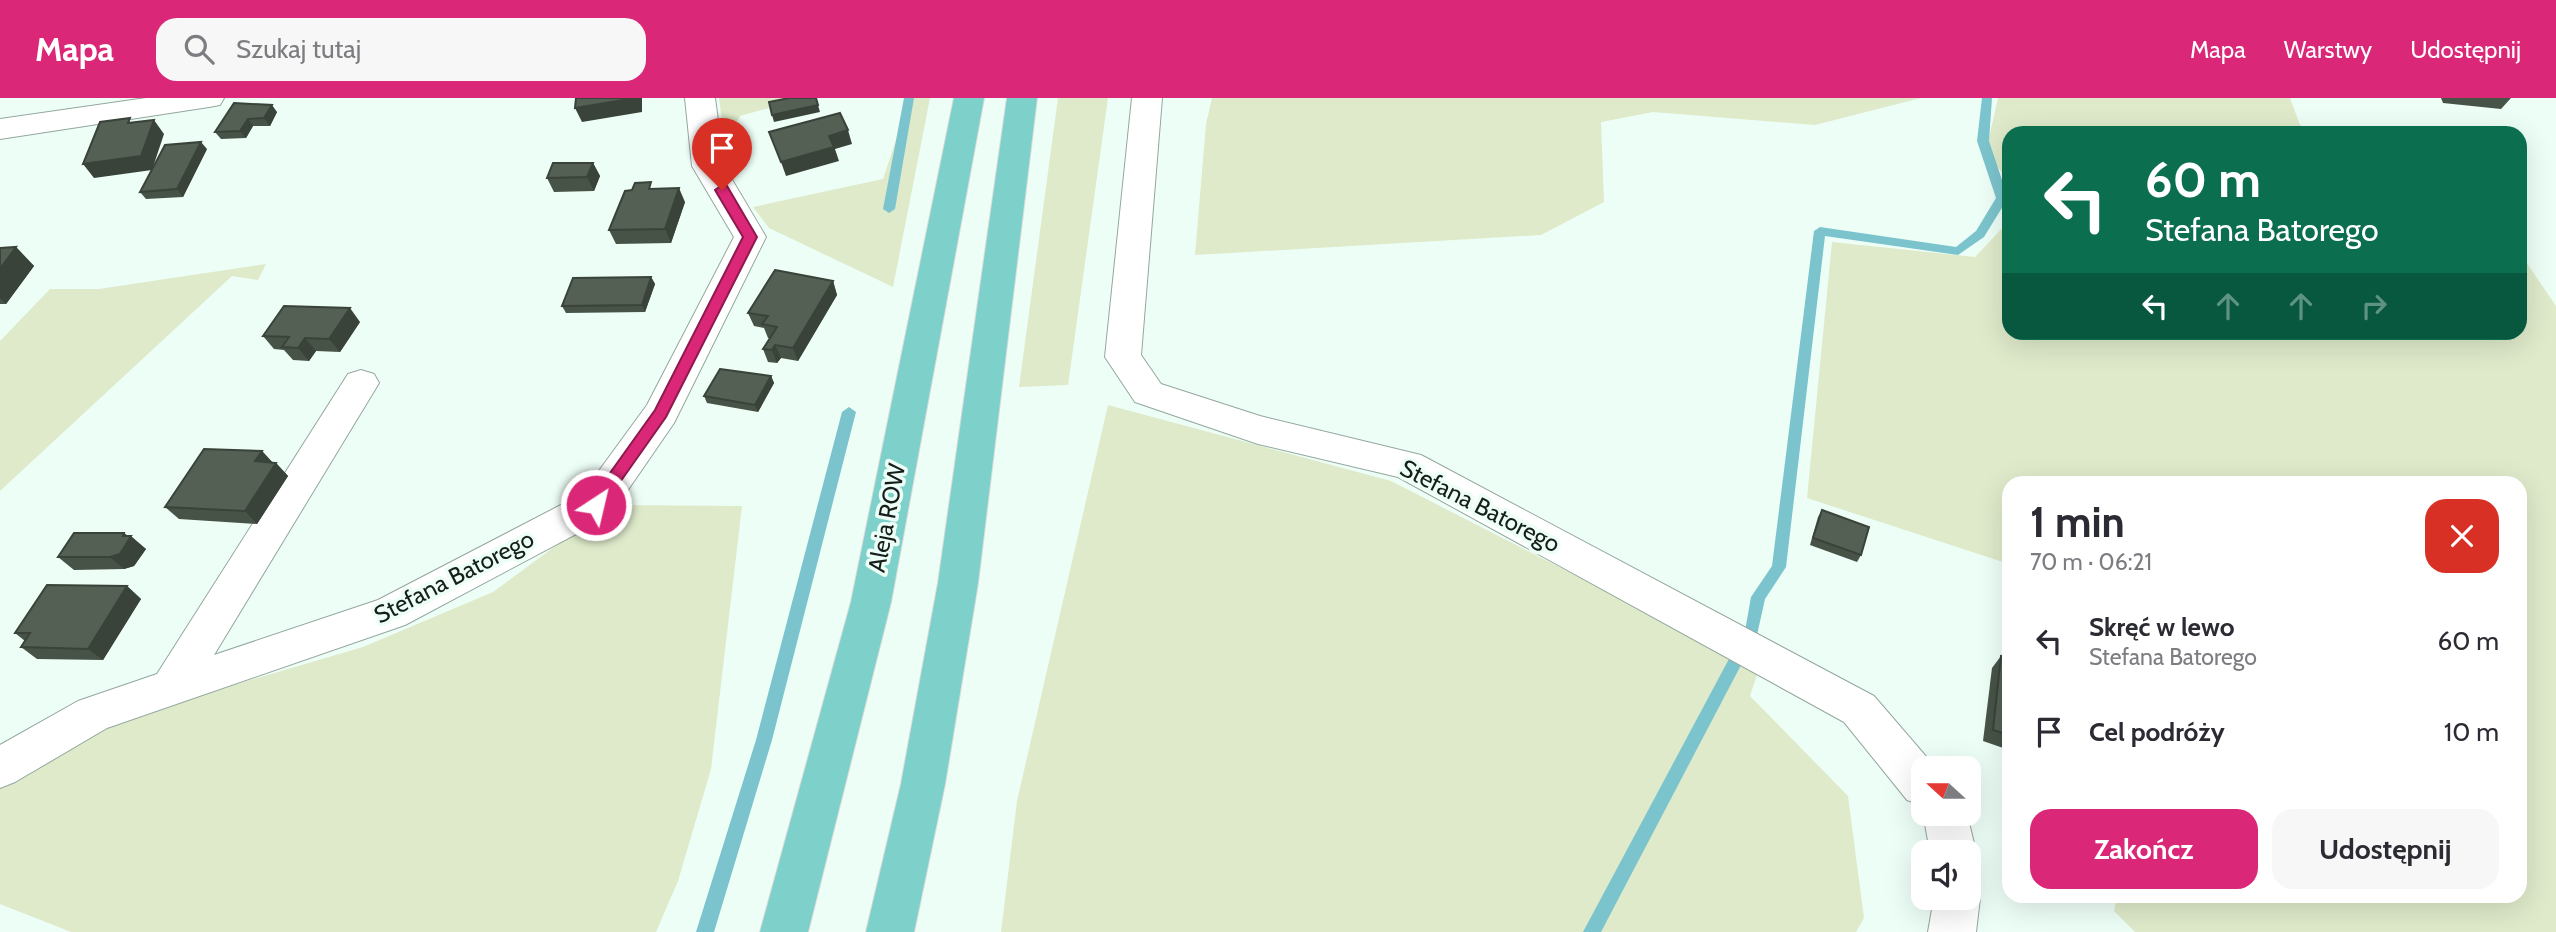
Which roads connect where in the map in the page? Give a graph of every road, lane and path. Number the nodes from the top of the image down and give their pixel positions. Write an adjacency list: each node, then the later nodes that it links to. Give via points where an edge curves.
1 (209, 98): 6 (street)
2 (700, 98): 8 (street, Stefana Batorego, via 708,166 750,237 661,413 596,505 391,613)
3 (969, 98): 12 (main road, Aleja ROW, via 871,601)
4 (1022, 98): 13 (main road, via 958,583 923,784)
5 (1147, 98): 10 (street, Stefana Batorego, via 1123,357 1148,393 1258,430 1408,465 1859,709)
6 (0, 129)
7 (361, 383): 8 (street)
8 (172, 687): 9 (street, Stefana Batorego, via 93,714)
9 (0, 768)
10 (1911, 772)
11 (1955, 910): 14 (street)
12 (784, 932)
13 (890, 932)
14 (1952, 932)

